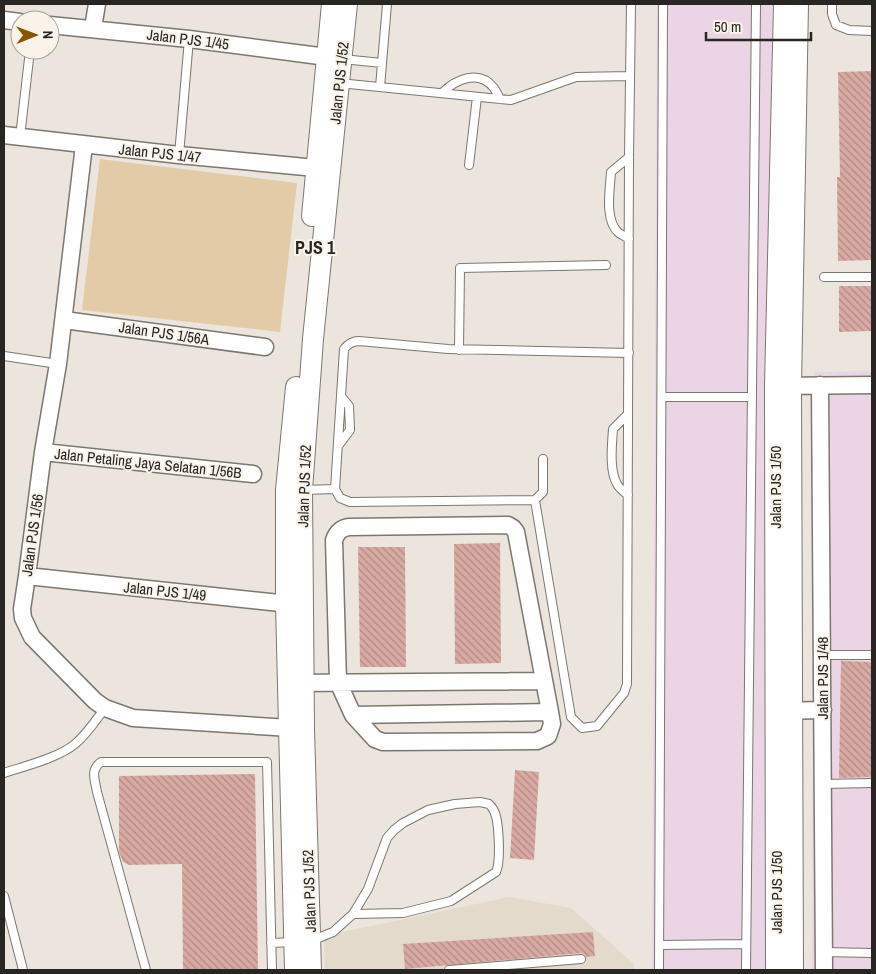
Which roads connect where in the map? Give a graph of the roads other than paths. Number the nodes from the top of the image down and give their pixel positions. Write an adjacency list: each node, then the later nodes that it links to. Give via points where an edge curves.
1 (97, 4): 12 (street)
2 (332, 4): 15 (street, Jalan PJS 1/52)
3 (347, 4): 15 (street, Jalan PJS 1/52)
4 (387, 4): 17 (lane)
5 (631, 4): 18 (lane)
6 (663, 4): 44 (lane)
7 (756, 4): 45 (lane)
8 (784, 4): 43 (street, Jalan PJS 1/50)
9 (798, 4): 43 (street, Jalan PJS 1/50)
10 (832, 4): 13 (lane, via 836,25 849,30)
11 (60, 26): 12 (street, Jalan PJS 1/45)
12 (93, 28): 14 (street, Jalan PJS 1/45)
13 (872, 31)
14 (189, 39): 15 (street, Jalan PJS 1/45); 27 (lane)
15 (334, 58): 17 (lane); 19 (street, Jalan PJS 1/52)
16 (29, 60): 25 (lane)
17 (382, 62): 20 (lane)
18 (630, 76): 23 (lane, via 576,77 511,100); 28 (lane)
19 (332, 82): 20 (lane); 30 (street, Jalan PJS 1/52); 51 (street, Jalan PJS 1/52, via 313,339)
20 (380, 87): 21 (lane)
21 (442, 93): 22 (lane); 23 (lane, via 460,80 476,77 494,88)
22 (477, 97): 23 (lane); 29 (lane)
23 (500, 99)
24 (4, 135): 25 (street, Jalan PJS 1/47)
25 (20, 137): 26 (street, Jalan PJS 1/47)
26 (84, 145): 27 (street, Jalan PJS 1/47); 35 (street, Jalan PJS 1/56)
27 (179, 155): 30 (street, Jalan PJS 1/47)
28 (629, 157): 31 (lane); 31 (lane, via 611,172 609,198 611,222 618,232)
29 (469, 165)
30 (316, 168): 51 (street, Jalan PJS 1/52)
31 (630, 239): 38 (lane)
32 (606, 265): 37 (lane, via 460,268)
33 (824, 277): 34 (lane)
34 (872, 277)
35 (64, 320): 36 (street, Jalan PJS 1/56A); 40 (street, Jalan PJS 1/56)
36 (265, 347)
37 (459, 350): 38 (lane); 50 (lane, via 358,341 348,344 344,349)
38 (629, 352): 46 (lane)
39 (4, 356): 40 (lane)
40 (58, 364): 47 (street, Jalan PJS 1/56)
41 (820, 385): 42 (street); 43 (street); 56 (street, Jalan PJS 1/48)
42 (872, 385)
43 (783, 386): 63 (street, Jalan PJS 1/50)
44 (662, 397): 45 (lane); 75 (lane)
45 (752, 397): 74 (lane)
46 (628, 414): 52 (lane); 52 (lane, via 613,429 612,449 617,486)
47 (44, 452): 49 (street, Jalan Petaling Jaya Selatan 1/56B); 54 (street, Jalan PJS 1/56)
48 (543, 460): 53 (lane, via 543,492)
49 (253, 474)
50 (336, 489): 51 (lane); 53 (lane, via 340,498 350,502)
51 (294, 490): 55 (street, Jalan PJS 1/52)
52 (628, 496): 53 (lane, via 627,684 624,693 597,726 582,728 571,717)
53 (535, 500)
54 (27, 576): 55 (street, Jalan PJS 1/49); 61 (street, Jalan PJS 1/56, via 21,612 32,637)
55 (294, 604): 60 (street, Jalan PJS 1/52)
56 (822, 655): 57 (lane); 62 (street, Jalan PJS 1/48)
57 (872, 655)
58 (544, 681): 59 (street); 59 (street, via 516,532 508,526 498,526 349,527 339,530 334,540); 64 (street)
59 (338, 682): 60 (street); 65 (street)
60 (296, 683): 66 (street, Jalan PJS 1/52); 72 (street, Jalan PJS 1/52)
61 (105, 708): 66 (street, Jalan PJS 1/56, via 133,718); 67 (lane, via 75,744 66,750)
62 (822, 710): 63 (street); 69 (street, Jalan PJS 1/48)
63 (784, 711): 87 (street, Jalan PJS 1/50); 88 (street, Jalan PJS 1/50)
64 (550, 712): 65 (street); 65 (street, via 552,724 548,736 537,742 384,742 375,739)
65 (353, 715)
66 (290, 728): 72 (street, Jalan PJS 1/52)
67 (4, 773)
68 (872, 783): 69 (lane)
69 (823, 784): 76 (street, Jalan PJS 1/48)
70 (4, 896): 79 (lane)
71 (353, 914): 71 (lane, via 404,913 451,901 496,872 498,836 495,812 489,804 455,804 428,810 394,830 387,838 368,889); 72 (lane, via 333,932)
72 (302, 942): 73 (lane); 82 (street, Jalan PJS 1/52); 83 (street, Jalan PJS 1/52)
73 (271, 943): 80 (lane, via 267,762 101,762 93,773 97,792); 81 (lane)
74 (746, 944): 75 (lane); 86 (lane)
75 (659, 945): 85 (lane)
76 (824, 952): 77 (lane); 89 (street, Jalan PJS 1/48)
77 (872, 953)
78 (581, 959): 84 (lane)
79 (23, 970)
80 (146, 970)
81 (272, 970)
82 (295, 970)
83 (312, 970)
84 (449, 970)
85 (659, 970)
86 (746, 970)
87 (776, 970)
88 (793, 970)
89 (824, 970)

